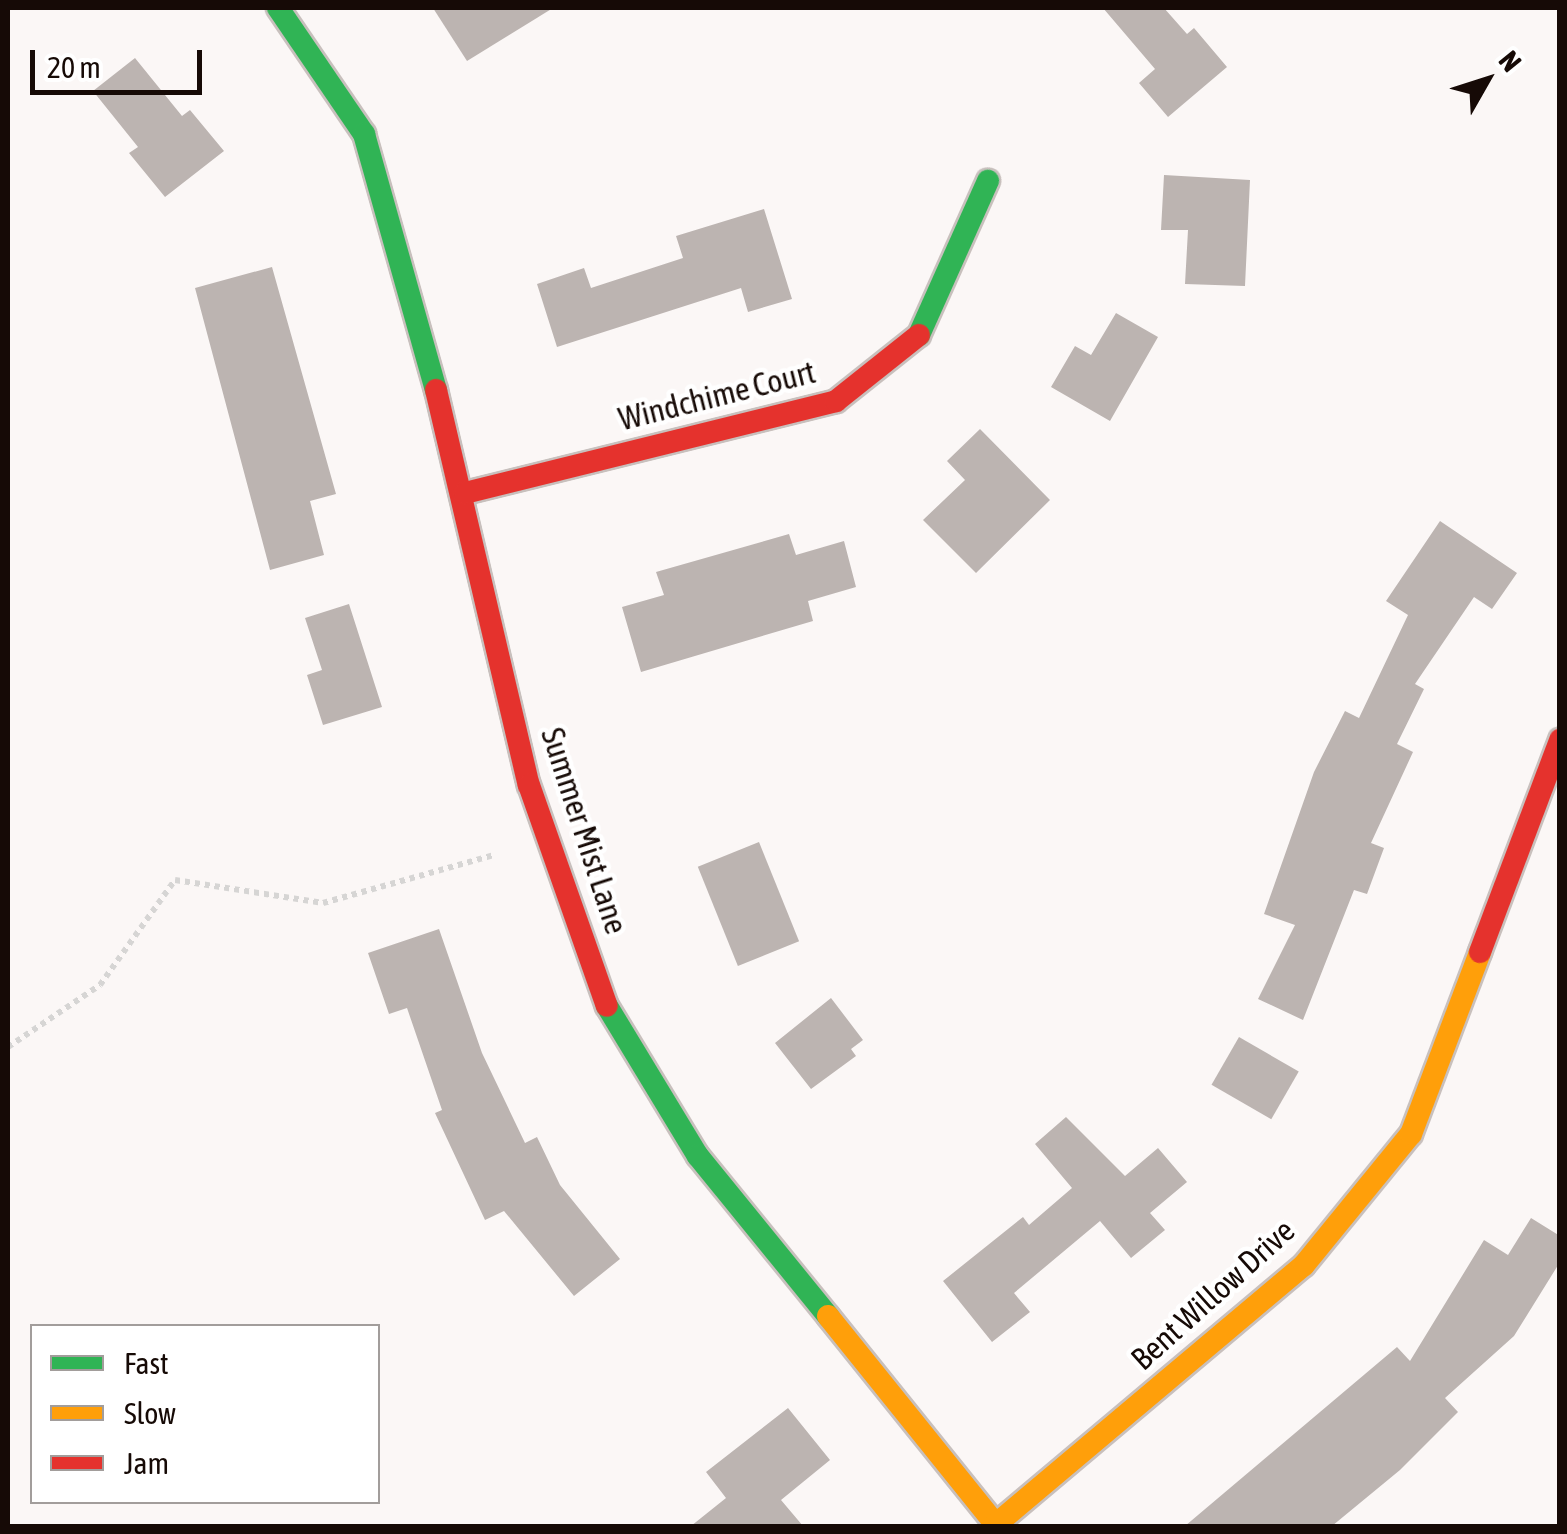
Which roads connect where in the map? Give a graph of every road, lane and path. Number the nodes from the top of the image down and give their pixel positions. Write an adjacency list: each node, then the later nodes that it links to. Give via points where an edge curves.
1 (278, 8): 3 (street, Summer Mist Lane, via 364,134)
2 (988, 181): 3 (street, Windchime Court, via 917,338 836,400)
3 (465, 493): 7 (street, Summer Mist Lane, via 528,785 608,1010 698,1156)
4 (1560, 740): 7 (street, Bent Willow Drive, via 1411,1134 1304,1265)
5 (498, 854): 6 (path, via 323,904 175,880 100,985)
6 (8, 1047)
7 (996, 1526)

